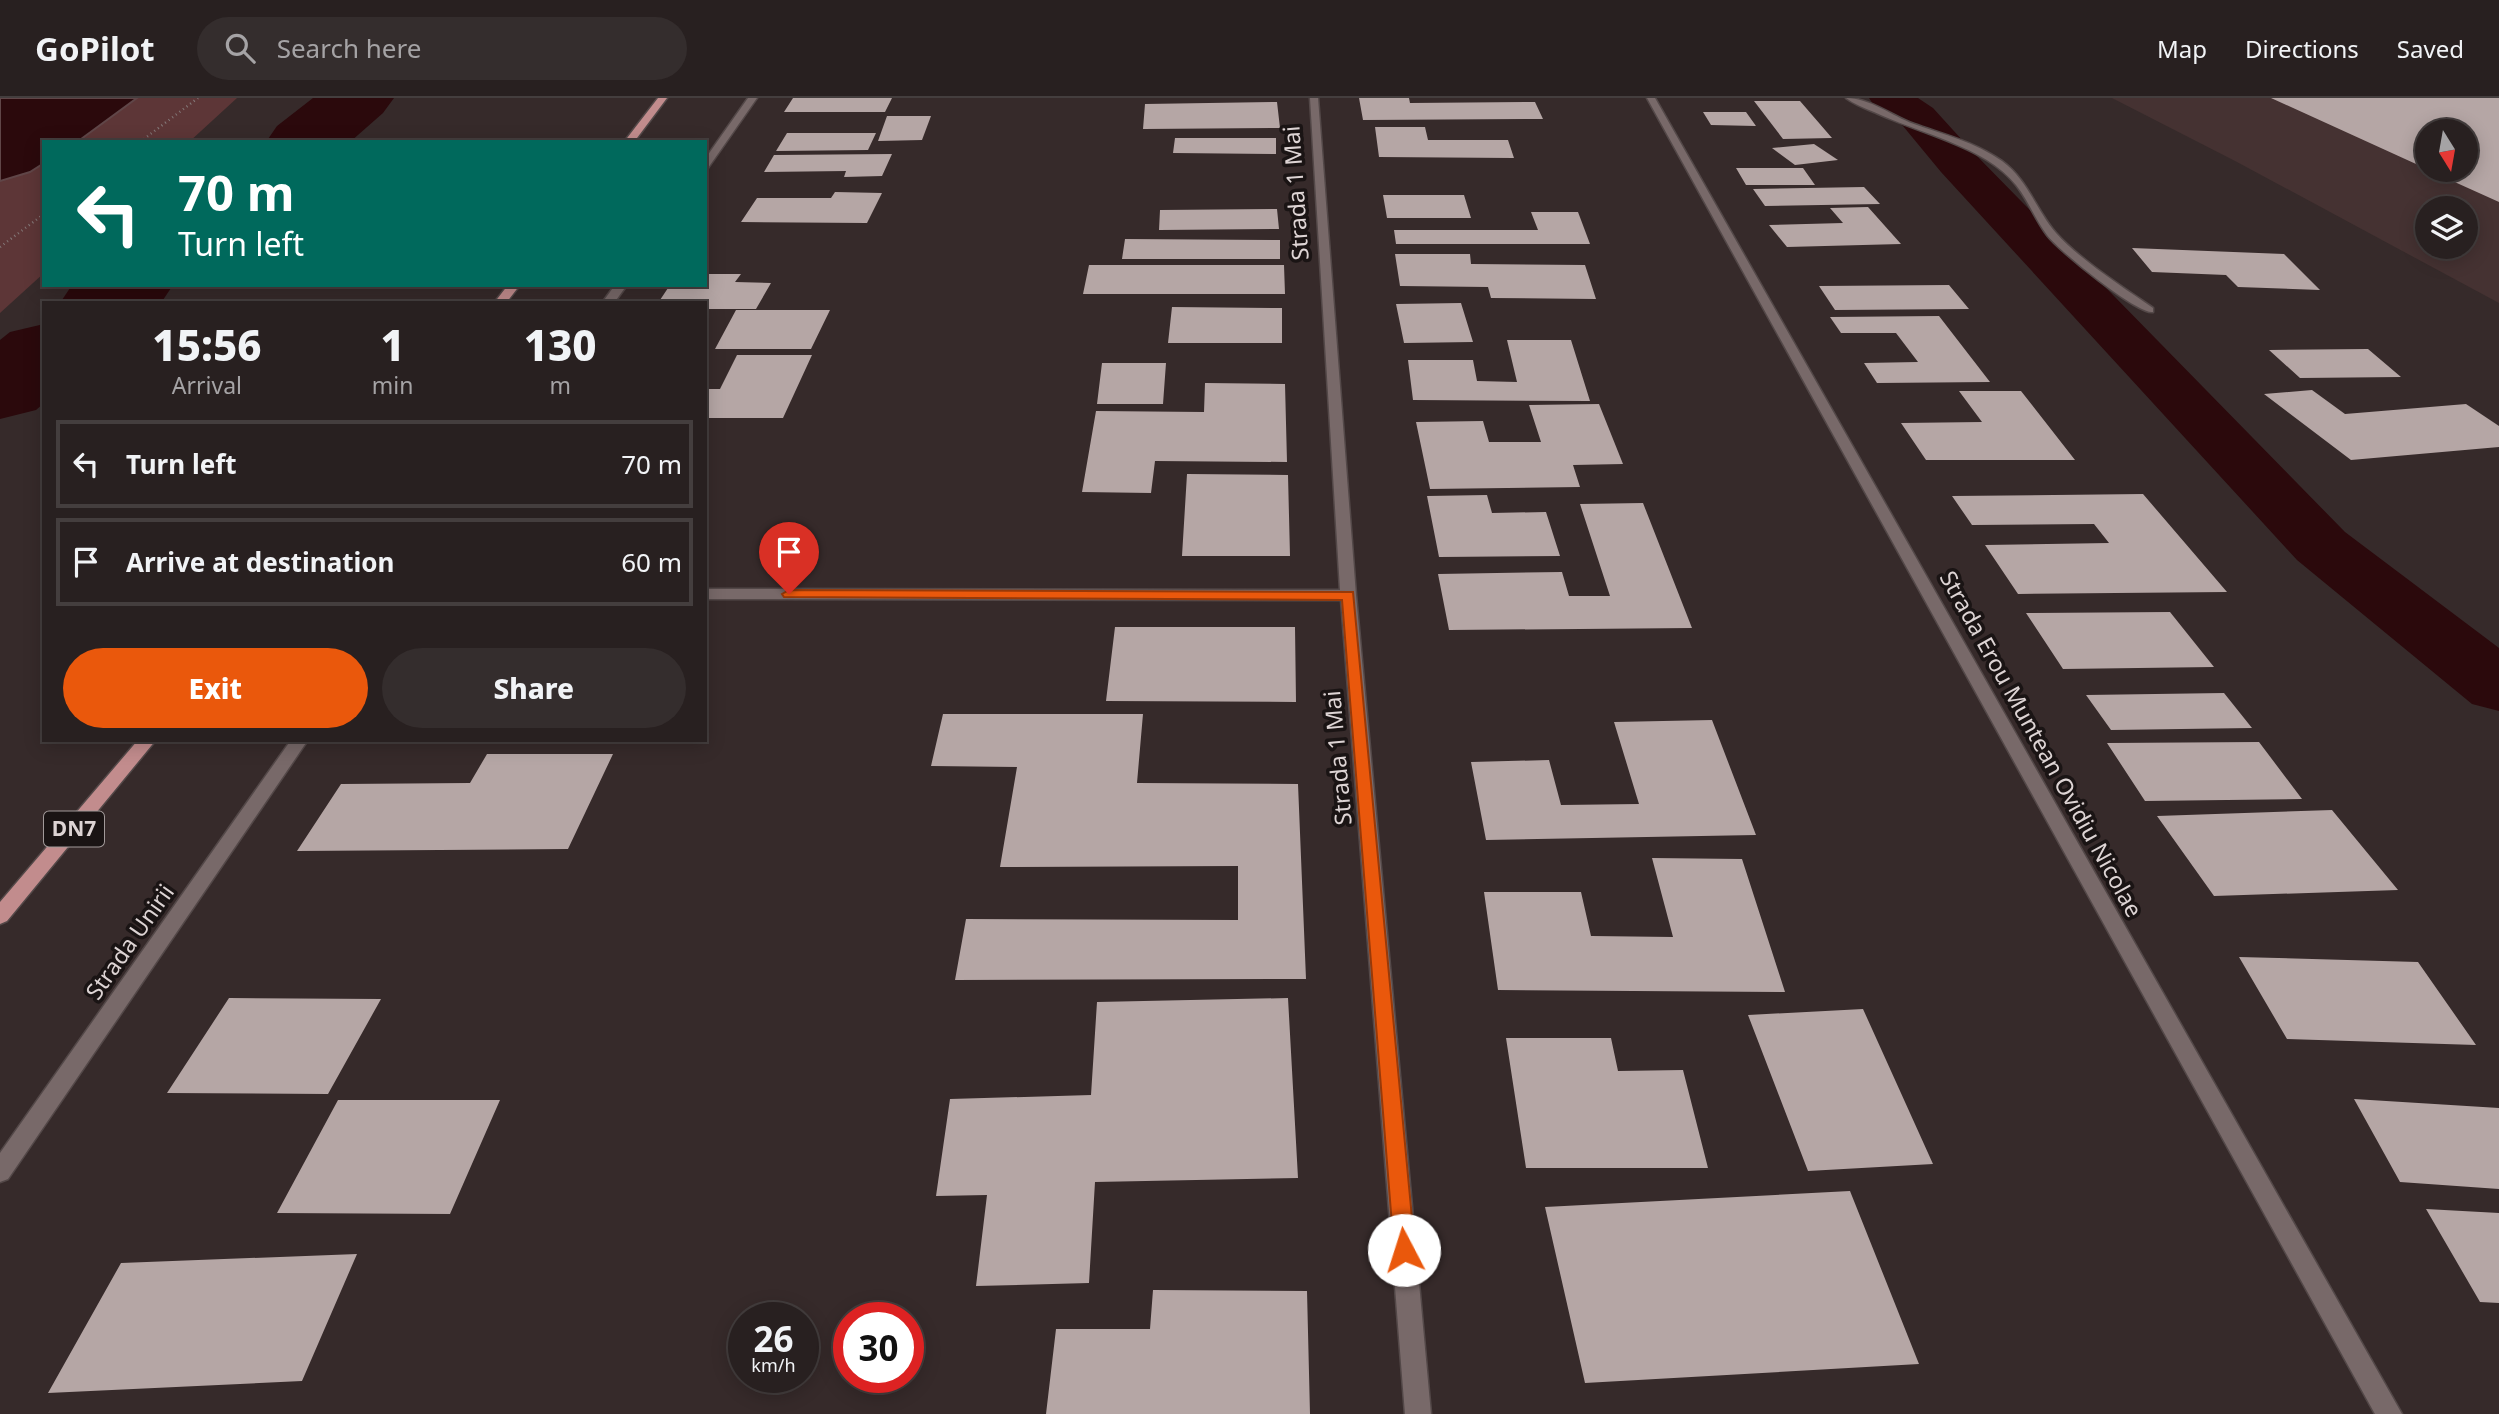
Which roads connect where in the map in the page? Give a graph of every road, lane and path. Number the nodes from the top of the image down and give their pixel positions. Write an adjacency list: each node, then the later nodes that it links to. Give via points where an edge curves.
1 (198, 98): 7 (path)
2 (663, 98): 8 (main road)
3 (753, 98): 9 (street)
4 (1314, 98): 16 (street, Strada 1 Mai)
5 (1651, 98): 22 (street, Strada Erou Muntean Ovidiu Nicolae)
6 (1850, 98): 14 (street, via 1911,126 1952,138 1998,163 2019,182 2052,234 2110,284)
7 (143, 140)
8 (631, 140)
9 (707, 163)
10 (42, 216): 11 (path)
11 (0, 247)
12 (512, 287): 13 (main road)
13 (502, 301)
14 (2149, 310)
15 (707, 594): 16 (street)
16 (1348, 595): 21 (street, Strada 1 Mai)
17 (146, 742): 19 (main road, DN7)
18 (299, 742): 20 (street, Strada Unirii)
19 (0, 916)
20 (0, 1172)
21 (1418, 1414)
22 (2389, 1414)

